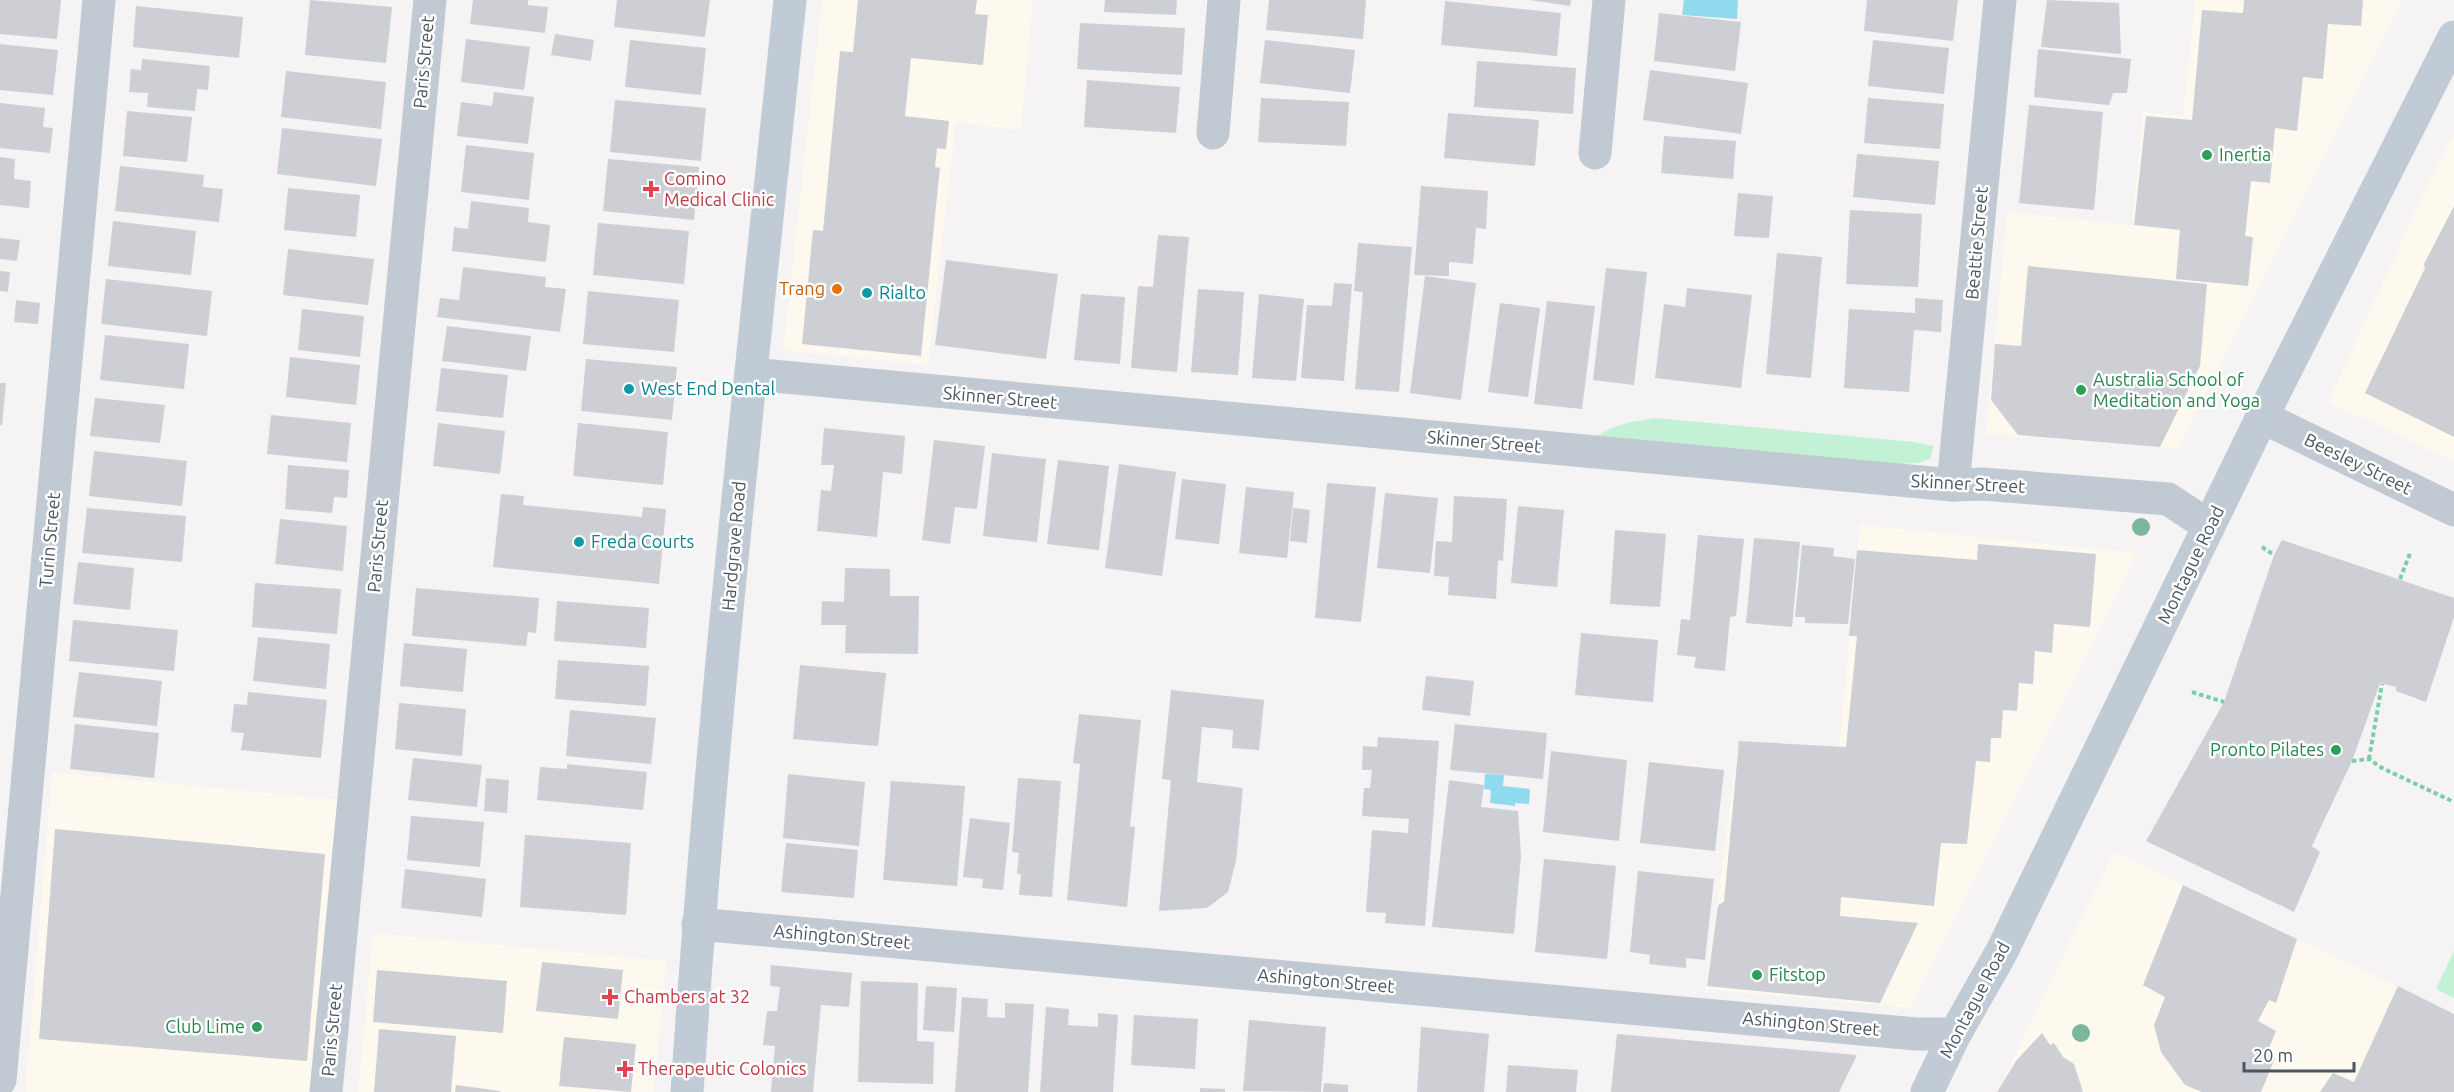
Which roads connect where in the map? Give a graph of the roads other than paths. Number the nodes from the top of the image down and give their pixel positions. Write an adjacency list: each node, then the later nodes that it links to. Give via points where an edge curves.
1 (99, 0): 17 (street, Turin Street)
2 (430, 0): 18 (street, Paris Street)
3 (790, 0): 10 (street, Hardgrave Road)
4 (1224, 0): 8 (street)
5 (1609, 0): 9 (street)
6 (2000, 0): 12 (street, Beattie Street)
7 (2454, 37): 11 (street, Montague Road)
8 (1213, 133)
9 (1595, 153)
10 (751, 375): 12 (street, Skinner Street); 15 (street, Hardgrave Road)
11 (2262, 417): 13 (street, Beesley Street); 14 (street, Montague Road)
12 (1953, 485): 14 (street, Skinner Street, via 2168,499)
13 (2454, 510)
14 (2209, 526): 16 (street, Montague Road, via 2001,953)
15 (698, 924): 16 (street, Ashington Street, via 1916,1034); 19 (street, Hardgrave Road)
16 (1955, 1034): 20 (street, Montague Road)
17 (0, 1080)
18 (326, 1092)
19 (687, 1092)
20 (1928, 1092)

